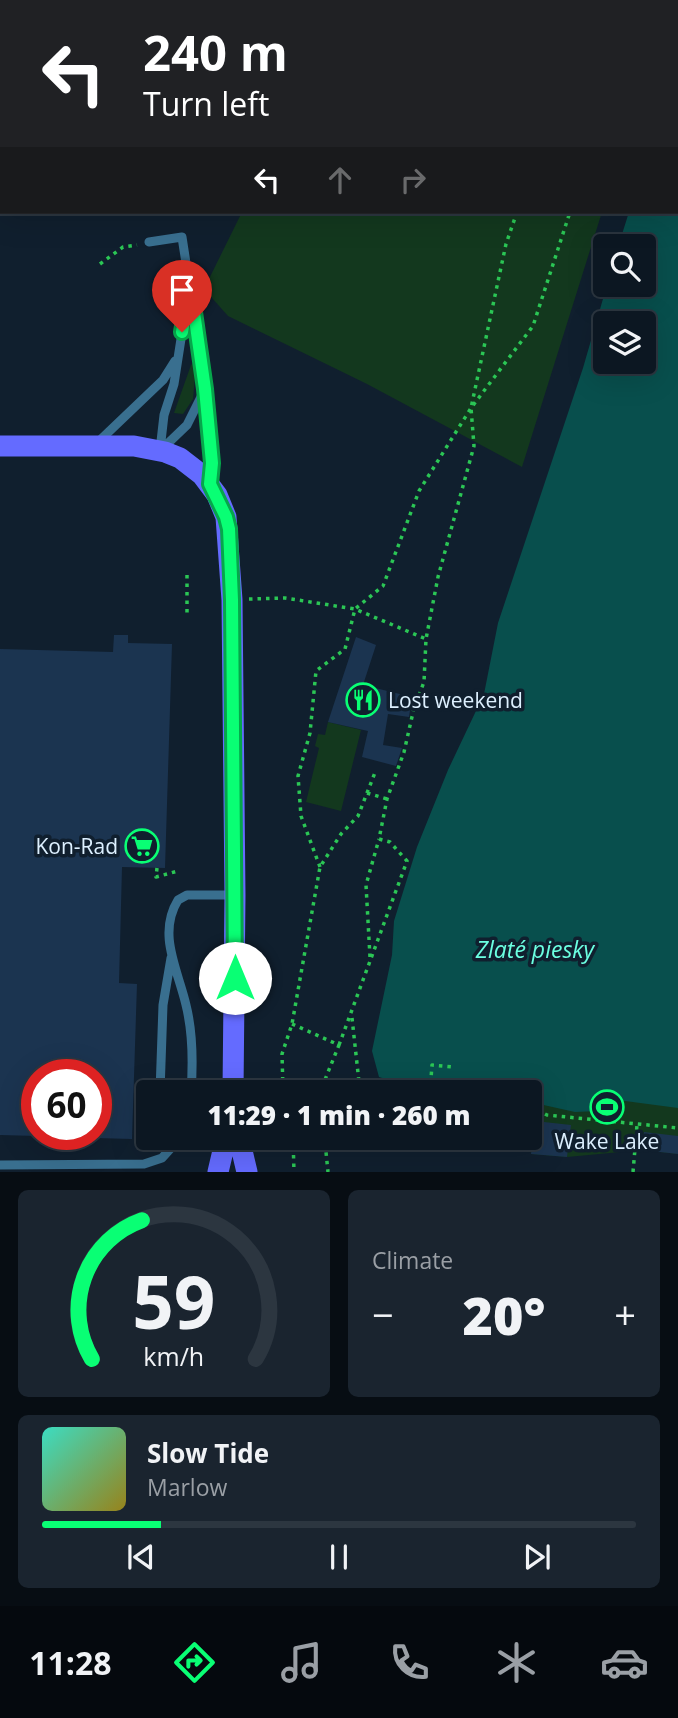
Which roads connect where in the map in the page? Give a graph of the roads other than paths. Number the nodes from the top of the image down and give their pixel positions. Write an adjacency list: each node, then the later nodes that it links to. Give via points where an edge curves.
1 (149, 242): 2 (lane, via 182,237)
2 (190, 284): 3 (lane); 4 (lane)
3 (178, 356): 6 (lane, via 163,380); 7 (lane)
4 (205, 389): 7 (lane, via 187,425); 8 (lane)
5 (0, 446): 6 (main road)
6 (94, 446): 7 (main road)
7 (160, 450): 8 (main road, via 192,465)
8 (210, 484): 9 (main road, via 226,517 232,600)
9 (235, 895): 10 (lane, via 187,895 178,900 169,928); 13 (main road)
10 (171, 956): 11 (lane, via 163,1005); 12 (lane, via 187,1007)
11 (160, 1080)
12 (192, 1080)
13 (233, 1080)
14 (168, 1150): 17 (lane, via 162,1158 144,1164)
15 (223, 1150): 18 (main road)
16 (242, 1150): 19 (main road)
17 (0, 1165)
18 (218, 1172)
19 (247, 1172)

